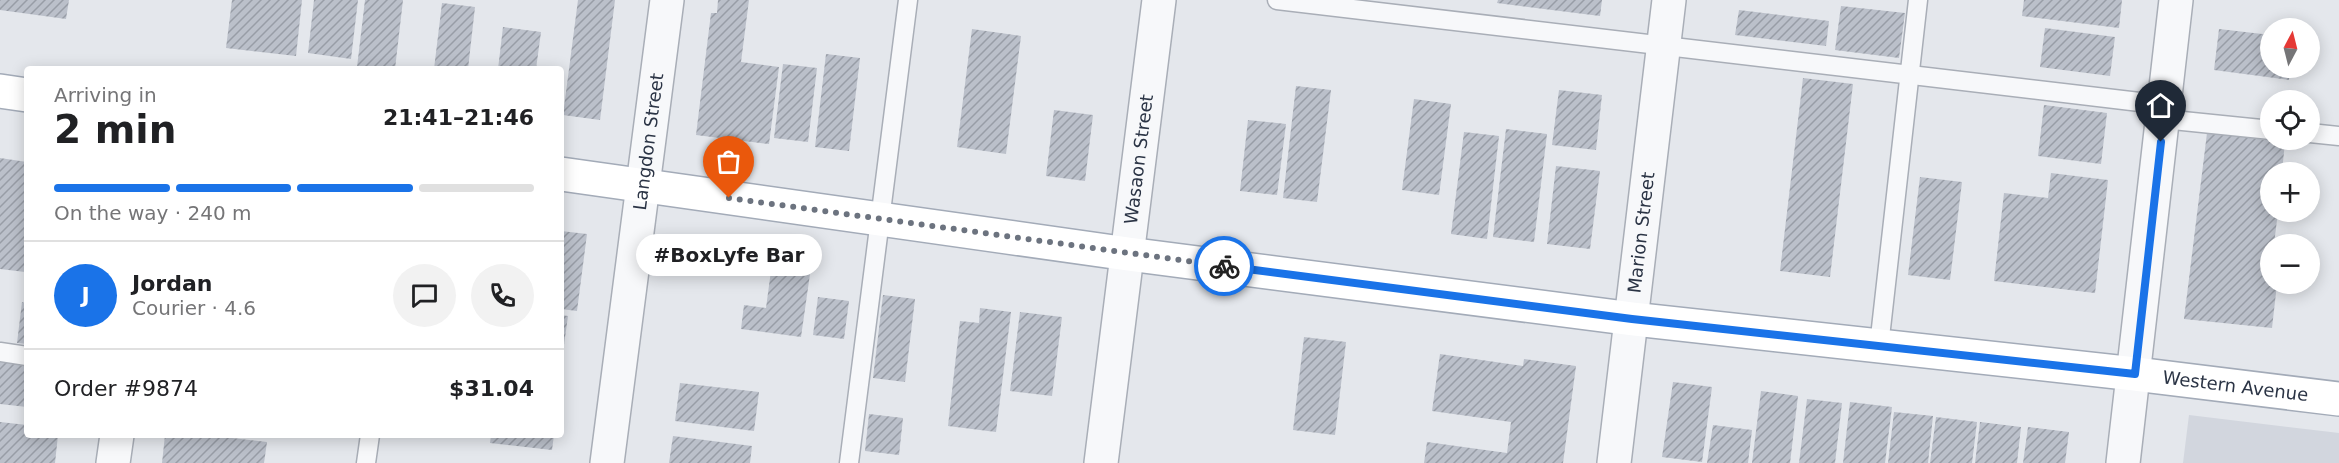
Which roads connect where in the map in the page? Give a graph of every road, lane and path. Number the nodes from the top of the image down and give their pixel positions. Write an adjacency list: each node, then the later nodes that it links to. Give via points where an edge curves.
1 (667, 0): 18 (street, Langdon Street)
2 (908, 0): 19 (lane)
3 (1159, 0): 20 (street, Wasaon Street)
4 (1277, 0): 8 (lane)
5 (1669, 0): 9 (street, Marion Street)
6 (1918, 0): 10 (lane)
7 (2176, 0): 13 (street)
8 (1413, 8): 9 (lane)
9 (1664, 45): 10 (lane); 21 (street, Marion Street)
10 (1910, 74): 13 (lane); 22 (lane)
11 (0, 91): 12 (main road)
12 (24, 95)
13 (2164, 112): 14 (lane); 25 (street)
14 (2260, 128)
15 (2320, 134): 16 (lane)
16 (2339, 136)
17 (564, 174): 18 (main road, Western Avenue)
18 (643, 186): 19 (main road, Western Avenue); 31 (street, Langdon Street)
19 (881, 219): 20 (main road, Western Avenue); 32 (lane)
20 (1128, 254): 21 (main road, Western Avenue); 33 (street, Wasaon Street)
21 (1632, 319): 22 (main road, Western Avenue); 34 (street, Marion Street)
22 (1879, 346): 25 (main road, Western Avenue)
23 (0, 352): 24 (lane)
24 (24, 356)
25 (2135, 374): 26 (main road, Western Avenue); 35 (street)
26 (2339, 399)
27 (117, 438): 29 (street)
28 (369, 438): 30 (lane)
29 (113, 463)
30 (366, 463)
31 (607, 463)
32 (849, 463)
33 (1101, 463)
34 (1614, 463)
35 (2123, 463)

